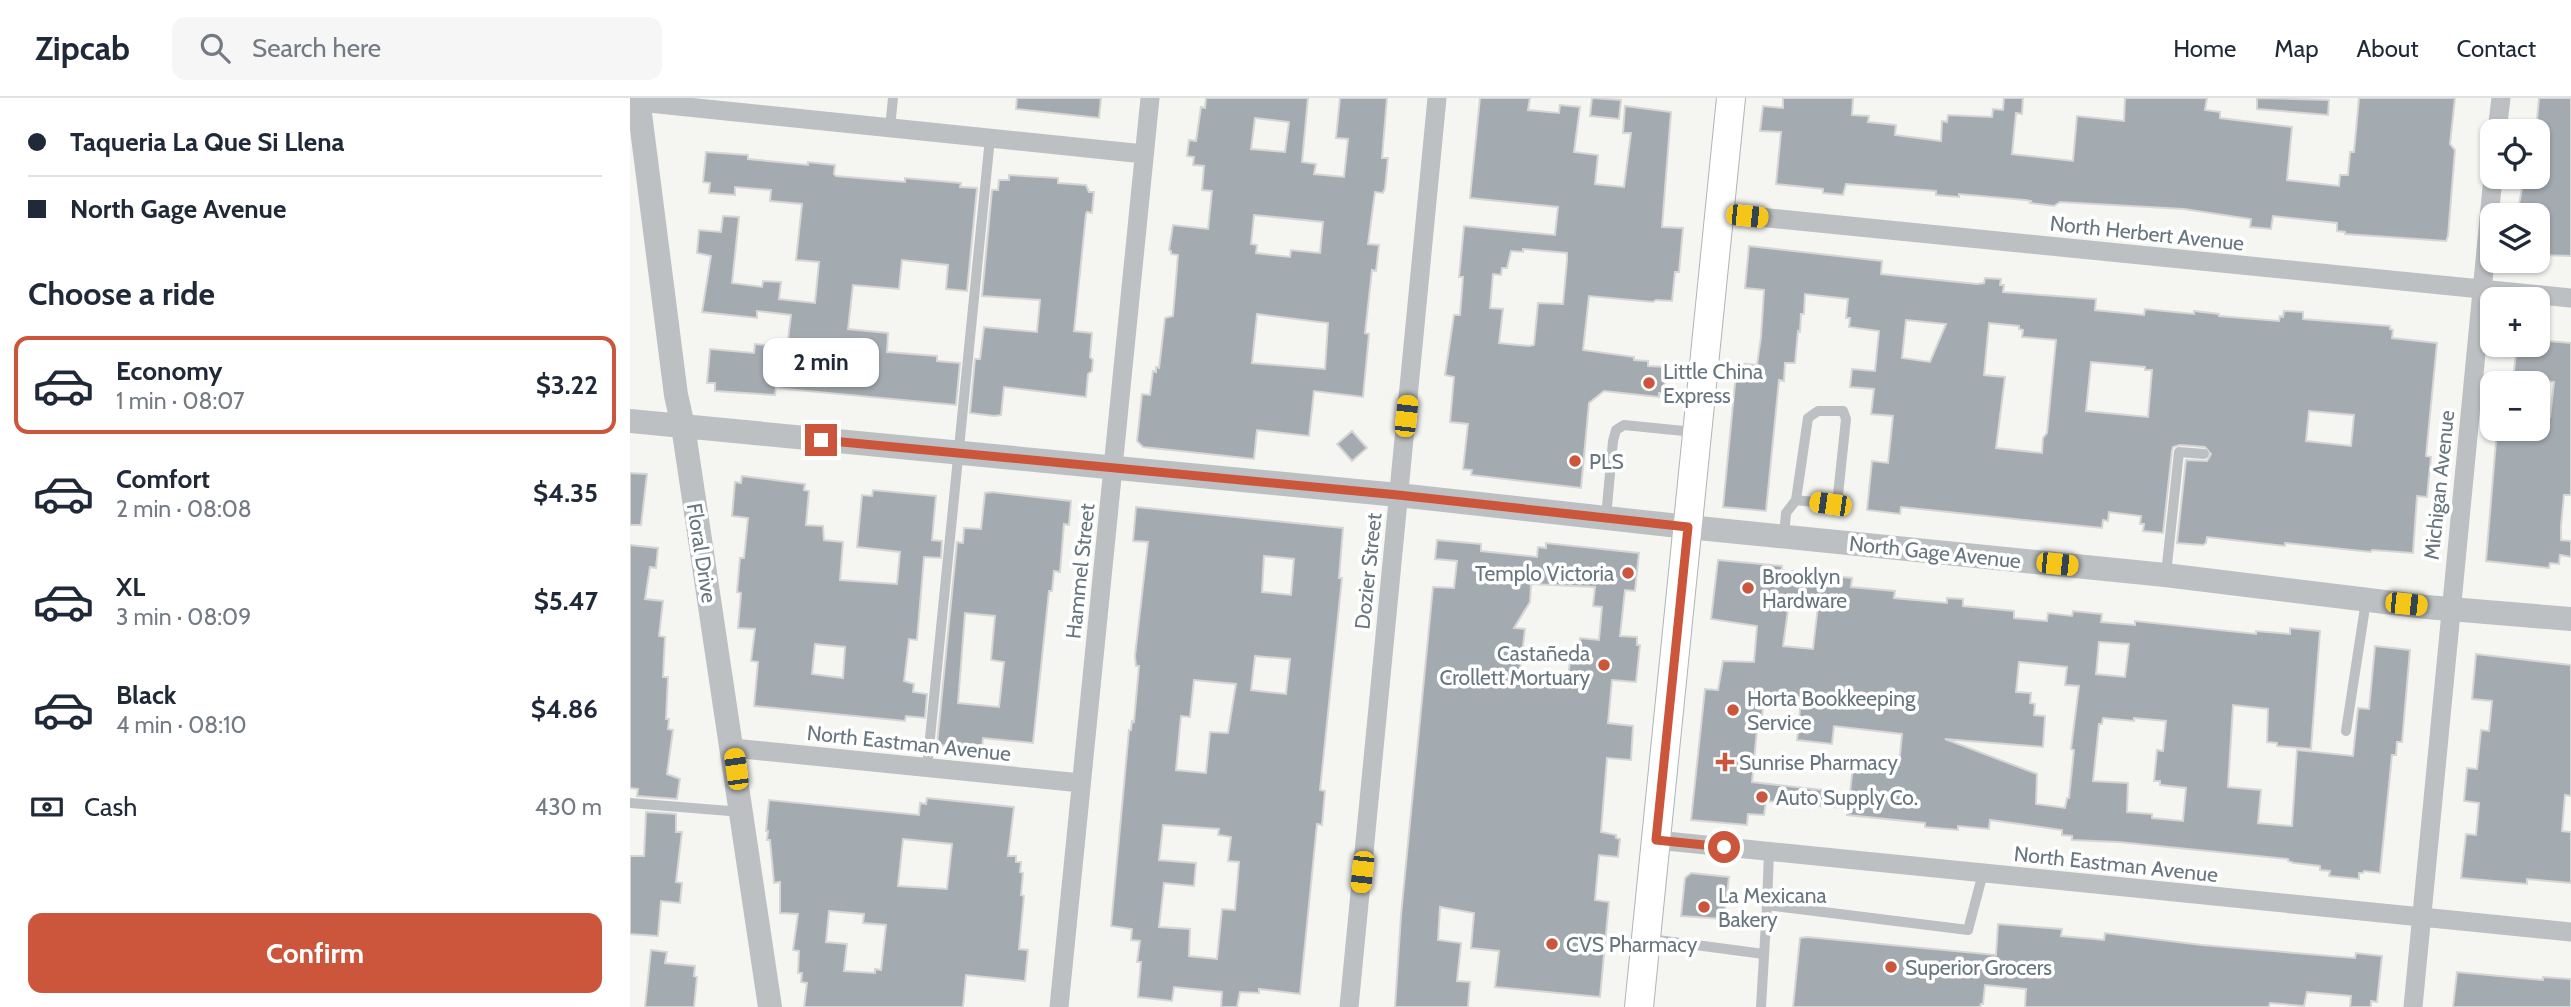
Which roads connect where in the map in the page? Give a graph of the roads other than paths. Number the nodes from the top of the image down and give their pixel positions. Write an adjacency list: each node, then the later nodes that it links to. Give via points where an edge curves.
1 (893, 98): 8 (lane)
2 (1150, 98): 10 (street, Hammel Street)
3 (1437, 98): 24 (street, Dozier Street)
4 (1731, 98): 12 (main road)
5 (2501, 98): 7 (street)
6 (639, 100): 8 (street); 19 (street, Floral Drive)
7 (2498, 119)
8 (890, 128): 9 (street)
9 (990, 138): 10 (street); 21 (lane)
10 (1144, 154): 23 (street, Hammel Street)
11 (2492, 189): 13 (street, Michigan Avenue)
12 (1719, 213): 14 (street, North Herbert Avenue); 20 (main road)
13 (2482, 287)
14 (2480, 289)
15 (2550, 296): 16 (street, North Herbert Avenue)
16 (2571, 298)
17 (2480, 309): 31 (street, Michigan Avenue)
18 (630, 421): 19 (street, North Gage Avenue)
19 (683, 426): 21 (street, North Gage Avenue); 34 (street, Floral Drive)
20 (1698, 433): 26 (lane, via 1624,425 1616,430); 27 (main road)
21 (959, 453): 23 (street, North Gage Avenue); 35 (lane)
22 (2204, 454): 29 (lane, via 2179,452)
23 (1113, 468): 24 (street, North Gage Avenue); 36 (street, Hammel Street)
24 (1398, 495): 26 (street, North Gage Avenue); 49 (street, Dozier Street)
25 (1796, 500): 25 (lane, via 1808,418 1818,411 1843,411 1838,495 1830,504); 28 (lane, via 1786,513)
26 (1606, 518): 27 (street, North Gage Avenue)
27 (1688, 527): 28 (street, North Gage Avenue); 39 (main road)
28 (1784, 537): 29 (street, North Gage Avenue)
29 (2165, 575): 30 (street, North Gage Avenue)
30 (2366, 600): 31 (street, North Gage Avenue); 33 (lane)
31 (2450, 609): 32 (street, North Gage Avenue); 43 (street, Michigan Avenue)
32 (2571, 619)
33 (2346, 731)
34 (733, 748): 35 (street, North Eastman Avenue); 38 (street, Floral Drive)
35 (927, 768): 36 (street, North Eastman Avenue)
36 (1081, 783): 48 (street, Hammel Street)
37 (630, 803): 38 (lane)
38 (742, 812): 47 (street, Floral Drive)
39 (1656, 840): 40 (street, North Eastman Avenue); 45 (main road)
40 (1769, 852): 41 (street, North Eastman Avenue); 42 (lane)
41 (1983, 873): 42 (lane, via 1968,930); 43 (street, North Eastman Avenue)
42 (1767, 905): 46 (lane)
43 (2421, 917): 44 (street, North Eastman Avenue); 52 (street, Michigan Avenue)
44 (2571, 932)
45 (1646, 939): 46 (lane); 50 (main road)
46 (1764, 954): 51 (lane)
47 (770, 1007)
48 (1059, 1007)
49 (1349, 1007)
50 (1639, 1007)
51 (1761, 1007)
52 (2413, 1007)

